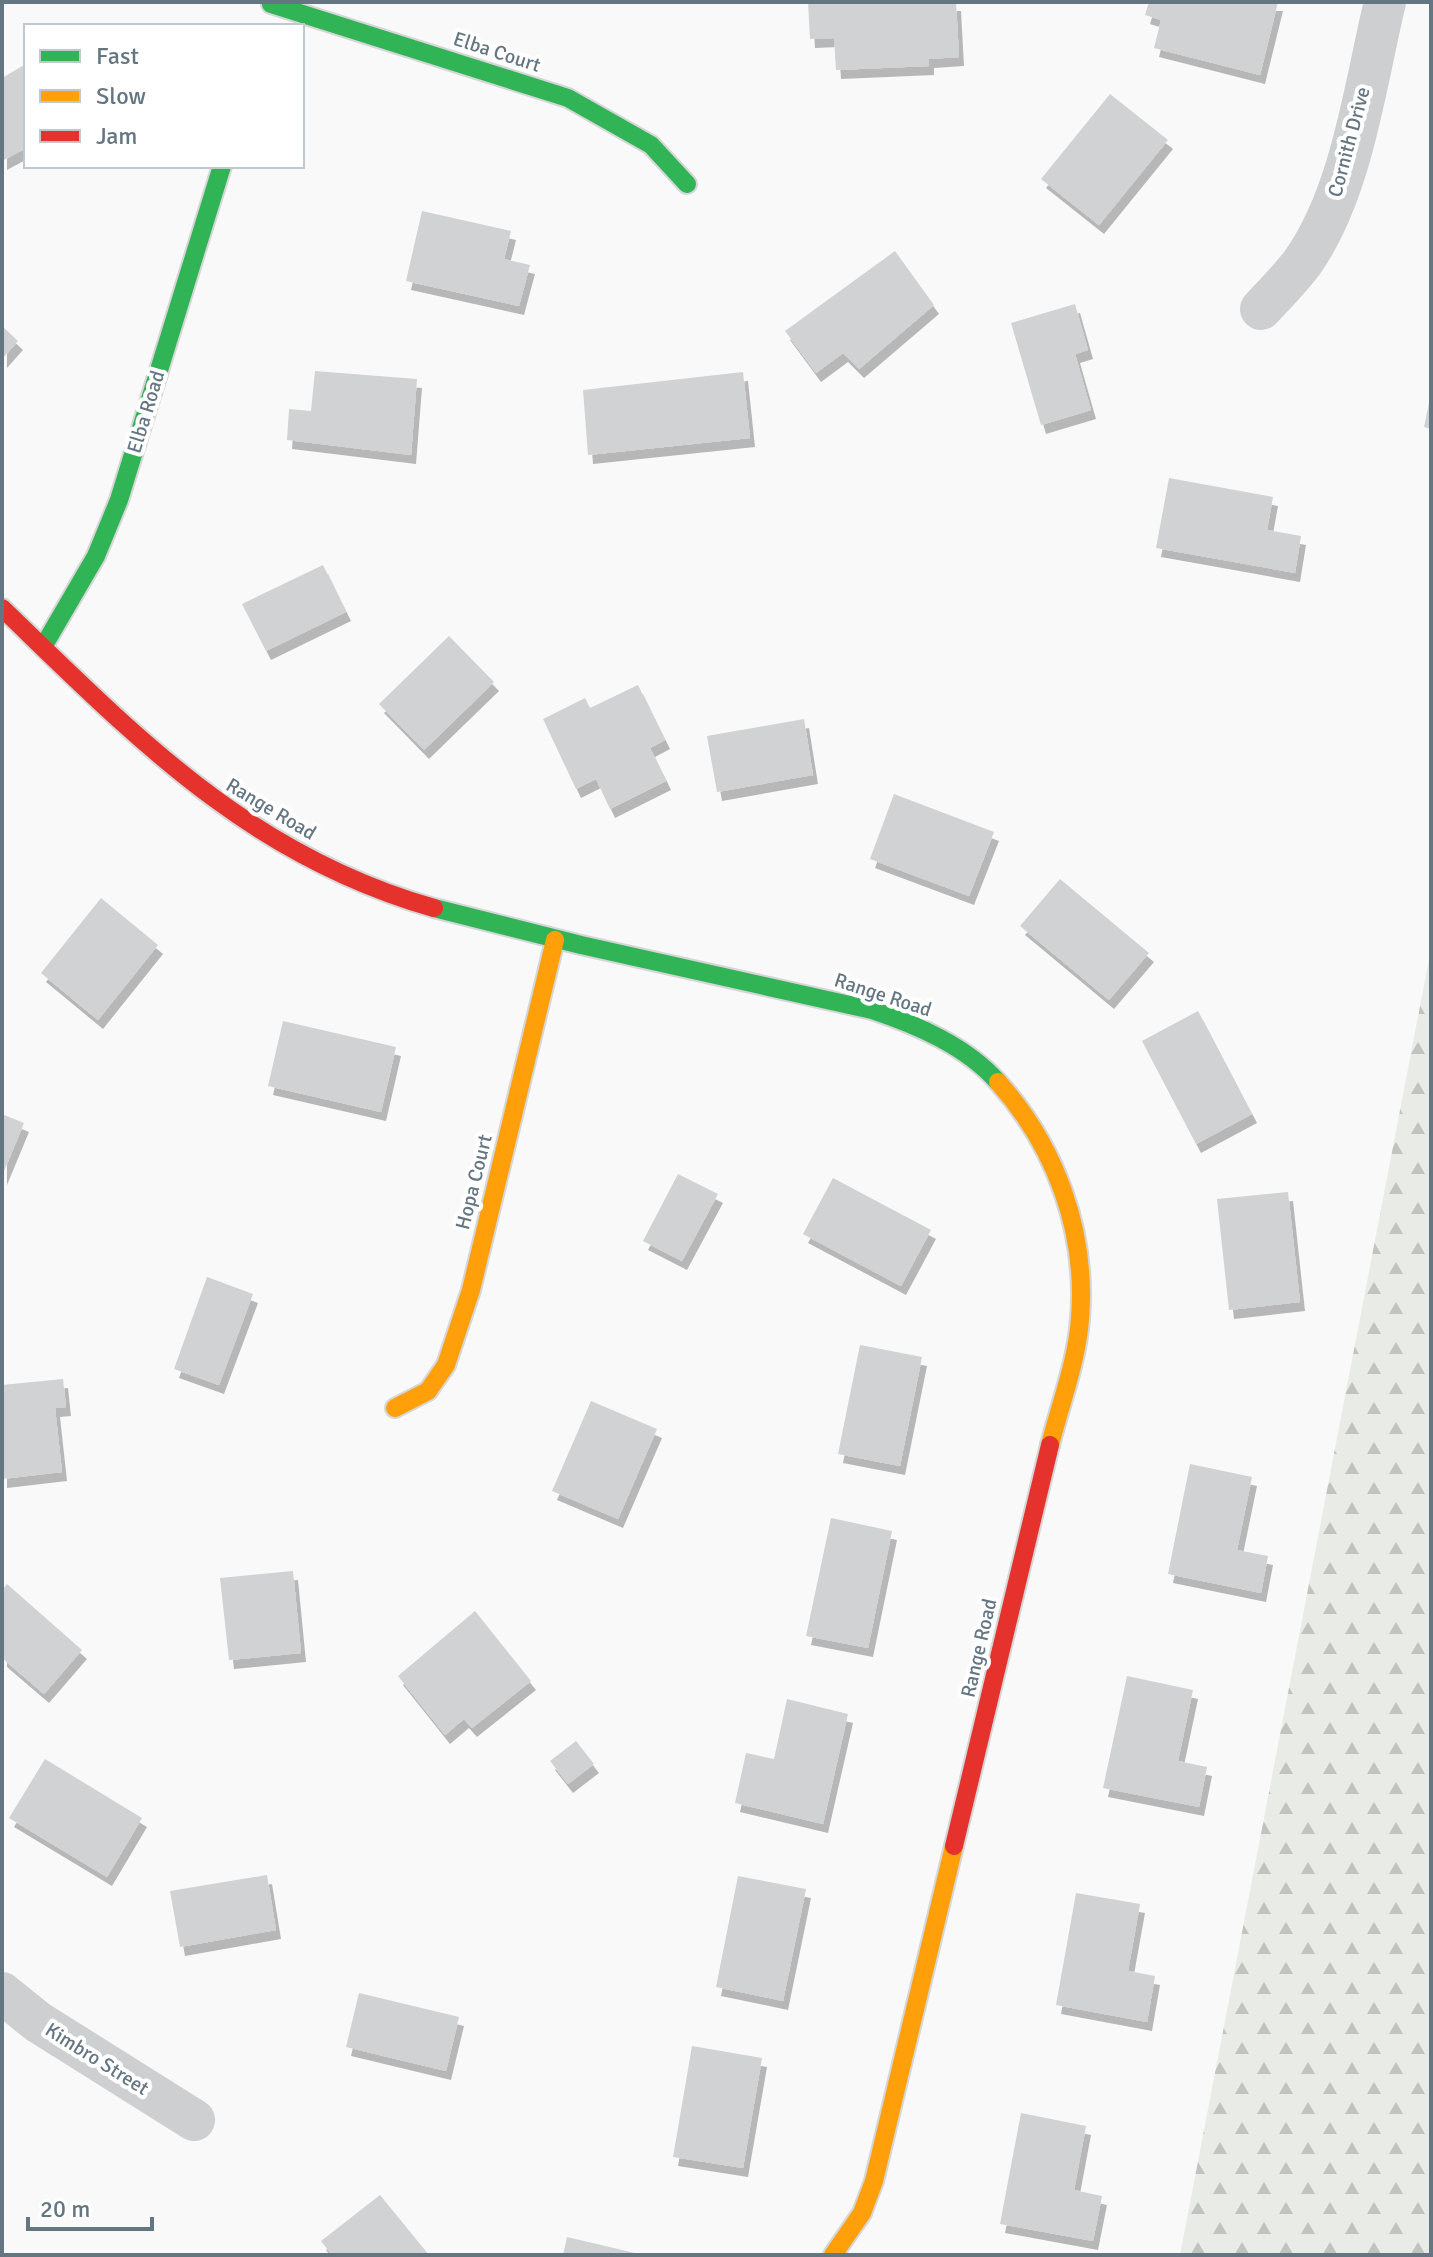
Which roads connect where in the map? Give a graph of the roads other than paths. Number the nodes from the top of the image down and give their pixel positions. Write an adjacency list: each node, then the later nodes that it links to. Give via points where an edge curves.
1 (1385, 2): 5 (street, Cornith Drive, via 1343,177 1325,224 1302,263)
2 (269, 11): 4 (street, Elba Court, via 568,98 651,145)
3 (221, 168): 7 (street, Elba Road, via 119,500 96,556)
4 (687, 184)
5 (1261, 309)
6 (2, 608): 7 (street, Range Road)
7 (43, 647): 8 (street, Range Road, via 160,759 299,853 383,891)
8 (555, 940): 9 (street, Hopa Court, via 471,1290 446,1365 428,1391); 12 (street, Range Road, via 859,1006 933,1034 981,1066 1026,1114 1058,1171 1079,1248 1080,1321 874,2181 862,2213)
9 (395, 1408)
10 (2, 1993): 11 (street, Kimbro Street, via 38,2022)
11 (194, 2120)
12 (833, 2255)

